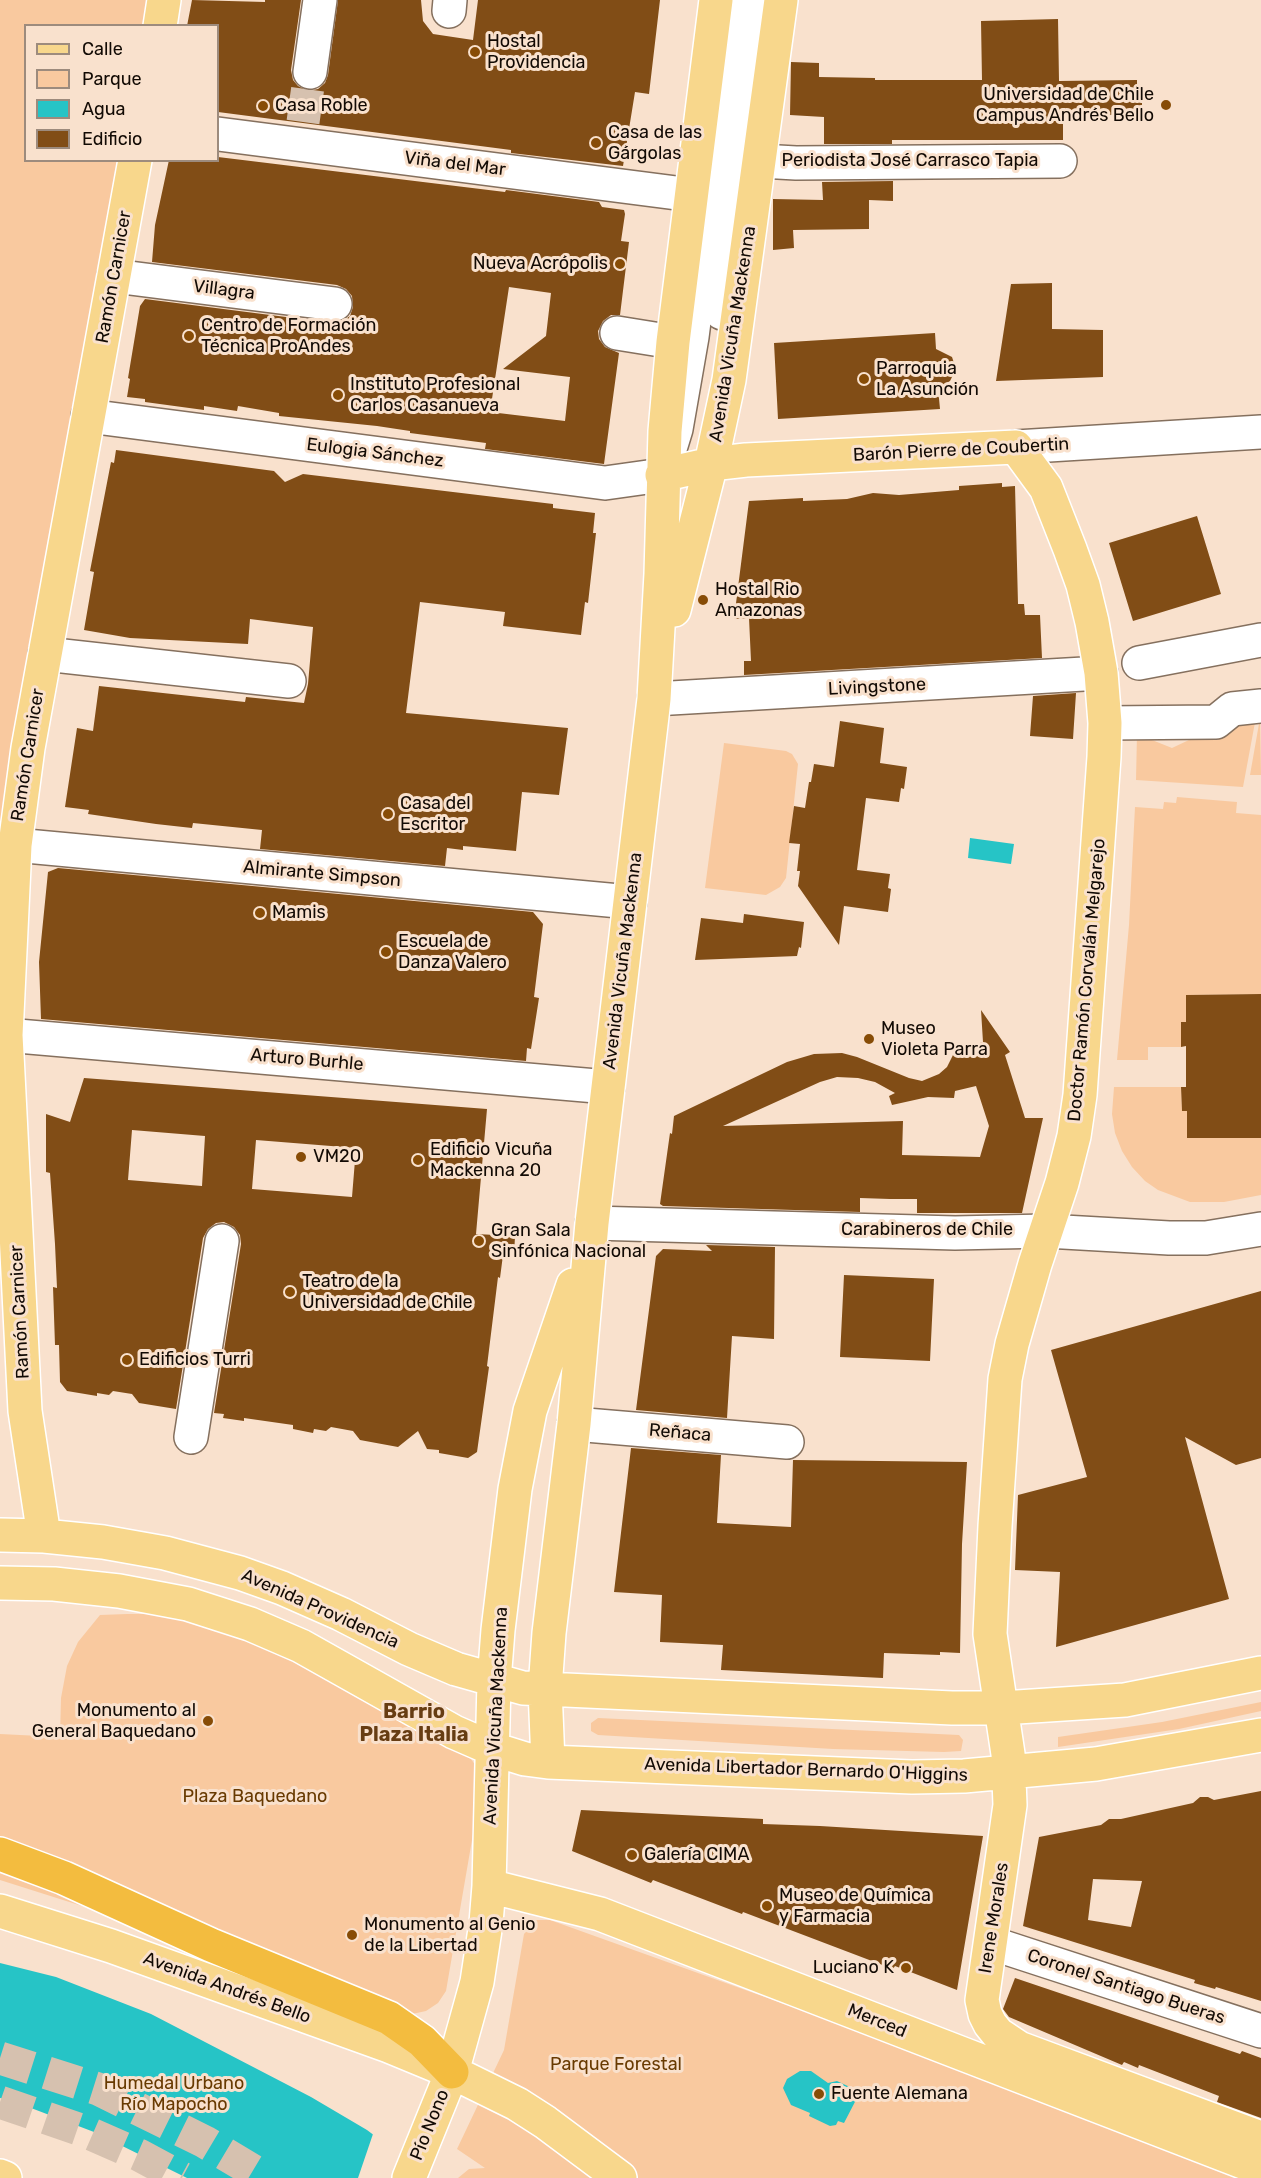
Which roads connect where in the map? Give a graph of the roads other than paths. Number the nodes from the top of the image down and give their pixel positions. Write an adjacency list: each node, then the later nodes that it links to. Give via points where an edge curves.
1 (164, 0): 7 (main road)
2 (320, 0): 8 (street)
3 (716, 0): 13 (main road, Avenida Vicuña Mackenna)
4 (735, 0): 22 (street, via 692,337 676,429)
5 (760, 0): 21 (street, via 711,406)
6 (781, 0): 10 (main road, Avenida Vicuña Mackenna)
7 (160, 24)
8 (310, 72)
9 (219, 134): 13 (street, Viña del Mar, via 301,133)
10 (760, 161): 11 (street, Periodista José Carrasco Tapia); 21 (main road, Avenida Vicuña Mackenna, via 729,380)
11 (1060, 161)
12 (135, 162): 14 (main road, Ramón Carnicer)
13 (692, 195): 17 (main road, Avenida Vicuña Mackenna)
14 (114, 276): 15 (street, Villagra); 18 (main road, Ramón Carnicer)
15 (335, 304)
16 (617, 333): 17 (street)
17 (673, 342): 22 (main road, Avenida Vicuña Mackenna)
18 (88, 416): 22 (street, Eulogia Sánchez, via 605,483); 24 (main road, Ramón Carnicer)
19 (1261, 432): 20 (street, Barón Pierre de Coubertin)
20 (1016, 447): 21 (main road, Barón Pierre de Coubertin); 26 (main road, Doctor Ramón Corvalán Melgarejo, via 1046,488 1070,549 1083,585)
21 (711, 464): 22 (main road, Barón Pierre de Coubertin); 28 (main road, Avenida Vicuña Mackenna)
22 (662, 475): 28 (main road, Avenida Vicuña Mackenna)
23 (1261, 640): 25 (street)
24 (45, 654): 27 (street); 31 (main road, Ramón Carnicer)
25 (1139, 663)
26 (1101, 673): 28 (street, Livingstone); 30 (main road, Doctor Ramón Corvalán Melgarejo)
27 (290, 681)
28 (654, 699): 32 (main road, Avenida Vicuña Mackenna)
29 (1261, 706): 30 (street, via 1232,709 1216,722)
30 (1105, 723): 37 (main road, Doctor Ramón Corvalán Melgarejo, via 1080,1095 1074,1136)
31 (15, 845): 32 (street, Almirante Simpson); 33 (main road, Ramón Carnicer)
32 (630, 902): 34 (main road, Avenida Vicuña Mackenna)
33 (6, 1035): 34 (street, Arturo Burhle); 39 (main road, Ramón Carnicer)
34 (608, 1087): 35 (main road, Avenida Vicuña Mackenna)
35 (592, 1223): 37 (street, Carabineros de Chile, via 954,1233); 40 (main road, Avenida Vicuña Mackenna); 47 (main road, Avenida Vicuña Mackenna, via 525,1429 506,1558)
36 (1261, 1229): 37 (street, Carabineros de Chile, via 1206,1238)
37 (1046, 1231): 49 (main road, Doctor Ramón Corvalán Melgarejo, via 1005,1380 990,1634)
38 (222, 1241): 41 (street)
39 (10, 1322): 44 (main road, Ramón Carnicer)
40 (574, 1424): 42 (street, Reñaca); 48 (main road, Avenida Vicuña Mackenna)
41 (191, 1437)
42 (787, 1442)
43 (0, 1535): 44 (main road, Avenida Providencia)
44 (44, 1536): 47 (main road, Avenida Providencia, via 165,1553 240,1573 312,1601 456,1670)
45 (0, 1583): 51 (main road, via 119,1591 188,1604 250,1624 301,1646 454,1732)
46 (1261, 1673): 49 (main road, via 1125,1700)
47 (494, 1681): 48 (main road); 51 (main road, Avenida Vicuña Mackenna)
48 (546, 1689): 49 (main road); 52 (main road, Avenida Vicuña Mackenna)
49 (1002, 1708): 53 (main road, Doctor Ramón Corvalán Melgarejo)
50 (1261, 1736): 53 (main road, Avenida Libertador Bernardo O'Higgins, via 1096,1764)
51 (493, 1749): 52 (main road, Avenida Libertador Bernardo O'Higgins); 55 (main road, Avenida Vicuña Mackenna)
52 (548, 1762): 53 (main road, Avenida Libertador Bernardo O'Higgins, via 912,1777)
53 (1010, 1772): 57 (main road, Irene Morales, via 1011,1805)
54 (0, 1854): 61 (highway, via 389,2018 422,2041)
55 (489, 1886): 60 (main road, Merced, via 600,1914); 61 (main road, Avenida Vicuña Mackenna, via 477,1982)
56 (0, 1911): 61 (main road, Avenida Andrés Bello, via 111,1946 394,2048)
57 (991, 1943): 58 (main road, Irene Morales, via 983,1985); 59 (street, Coronel Santiago Bueras)
58 (985, 2014): 60 (main road, via 968,2034); 62 (main road, via 998,2034 1019,2048)
59 (1261, 2031)
60 (938, 2045): 63 (main road, Merced)
61 (452, 2073): 66 (main road, Pío Nono); 67 (main road, Avenida Andrés Bello, via 526,2110)
62 (1261, 2138)
63 (1261, 2169)
64 (0, 2176): 65 (main road)
65 (6, 2178)
66 (409, 2178)
67 (620, 2178)

